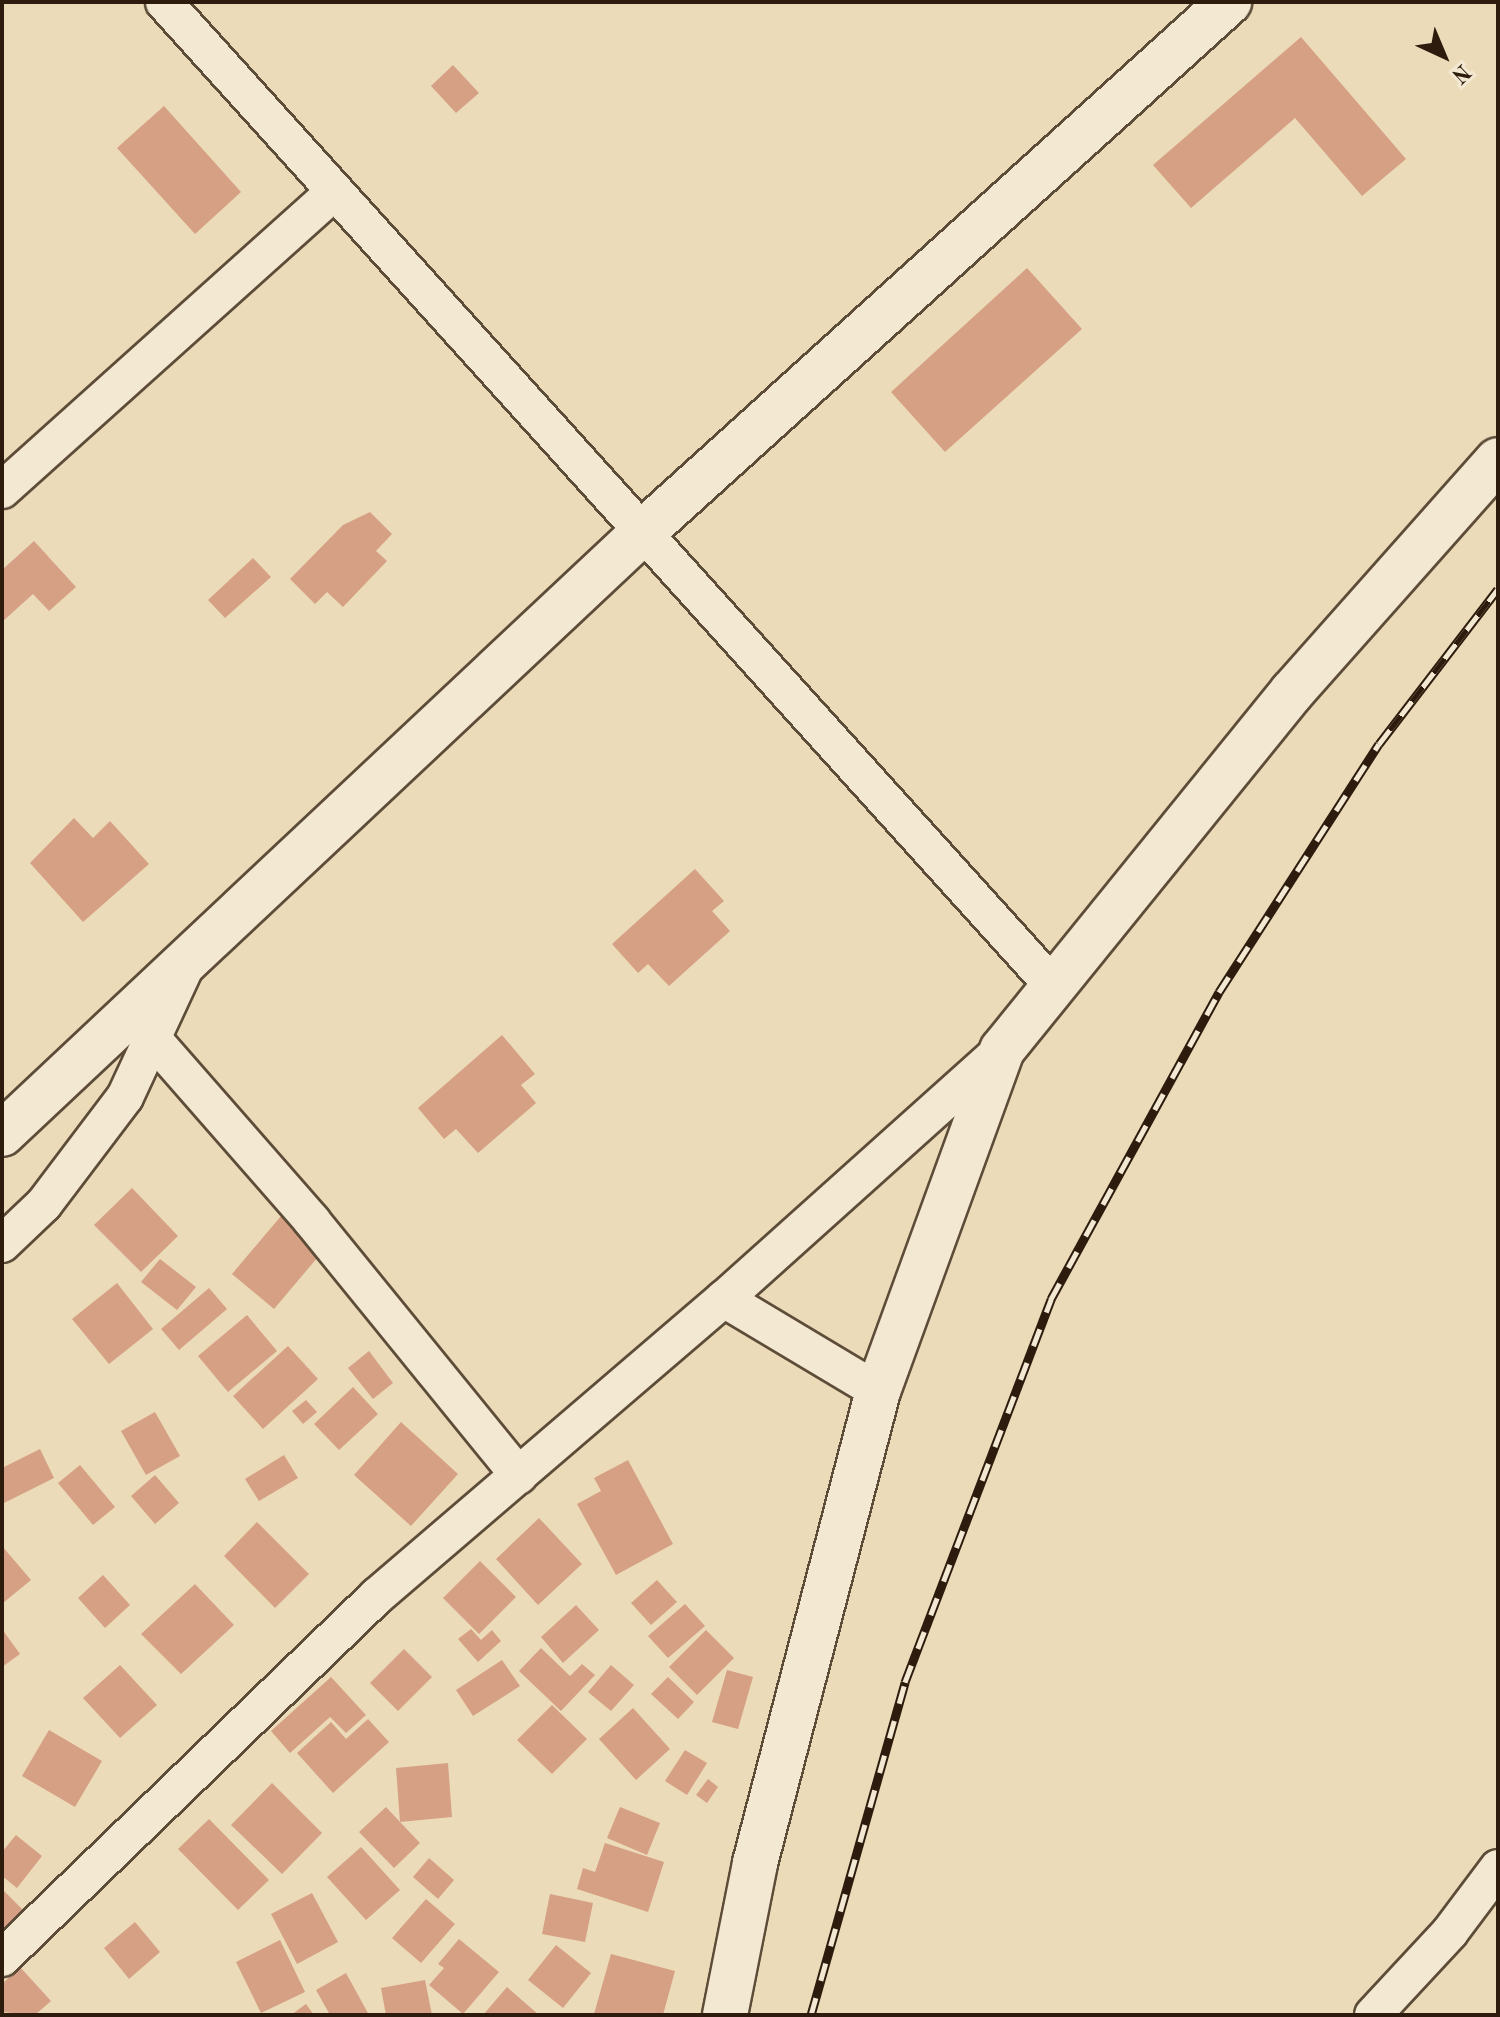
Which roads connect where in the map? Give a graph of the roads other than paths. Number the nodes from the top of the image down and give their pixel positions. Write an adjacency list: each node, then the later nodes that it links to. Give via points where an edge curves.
1 (164, 2): 3 (street)
2 (1229, 2): 6 (street)
3 (334, 192): 5 (street); 6 (street)
4 (1498, 460): 8 (street, via 1292,692)
5 (2, 490)
6 (642, 533): 7 (street); 8 (street)
7 (191, 957): 9 (street); 11 (street)
8 (1053, 986): 10 (street)
9 (152, 1038): 12 (street, via 125,1097 44,1204); 15 (street, via 312,1221)
10 (1002, 1050): 13 (street); 14 (street)
11 (2, 1134)
12 (2, 1244)
13 (724, 1299): 14 (street); 15 (street)
14 (878, 1391): 18 (street, via 755,1863)
15 (519, 1476): 17 (street, via 377,1596)
16 (1498, 1868): 19 (street, via 1450,1932)
17 (2, 1958)
18 (725, 2015)
19 (1373, 2015)

